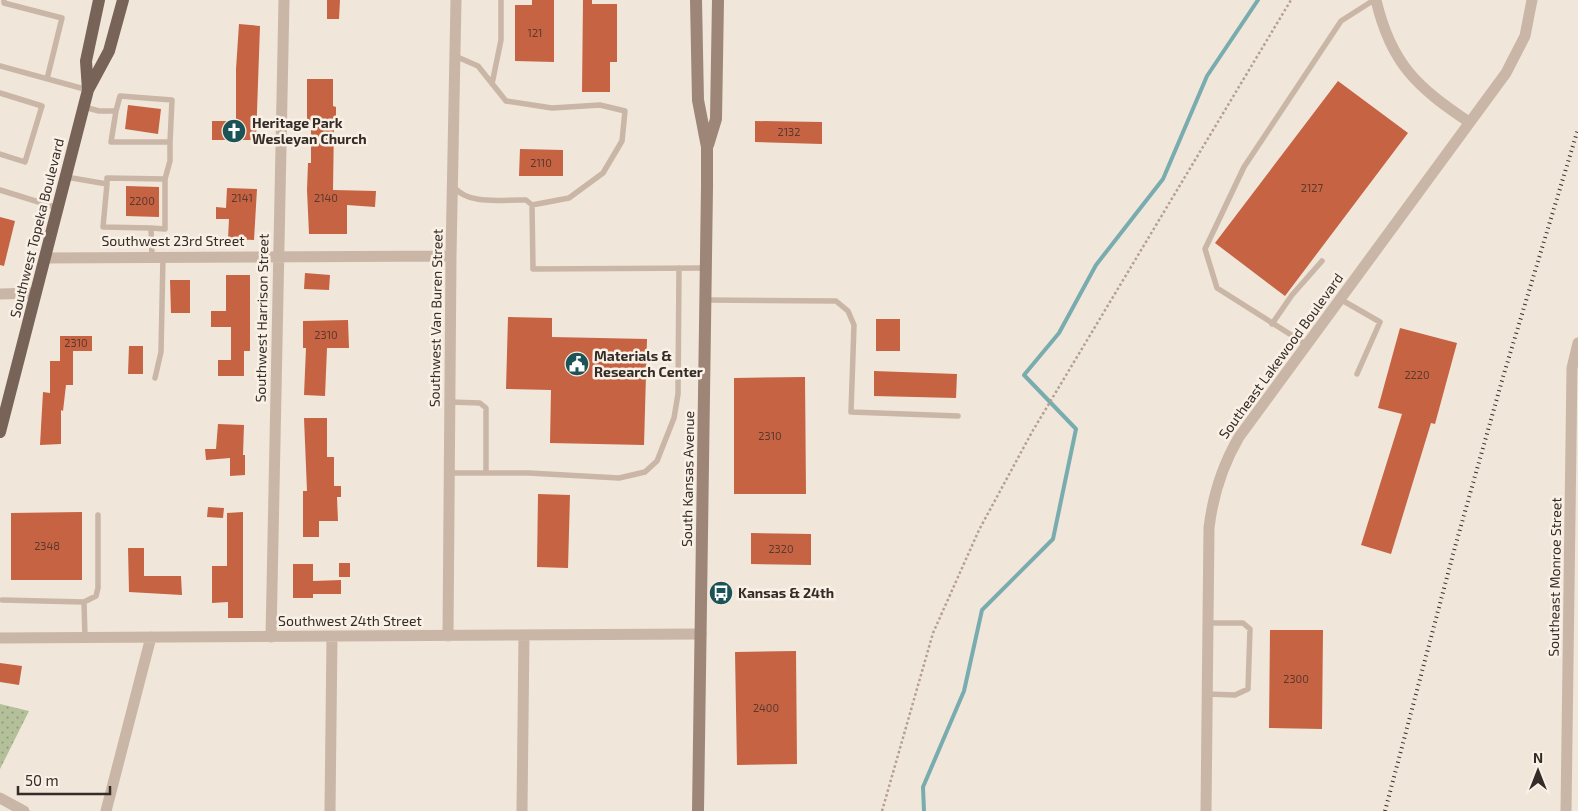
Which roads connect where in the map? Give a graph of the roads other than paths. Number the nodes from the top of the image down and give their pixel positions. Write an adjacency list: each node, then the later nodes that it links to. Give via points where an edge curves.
1 (4, 0): 13 (lane, via 4,3 62,18)
2 (98, 0): 15 (main road, Southwest Topeka Boulevard, via 86,61)
3 (123, 0): 15 (main road, Southwest Topeka Boulevard, via 110,50)
4 (284, 0): 32 (street, Southwest Harrison Street)
5 (456, 0): 11 (street, Southwest Van Buren Street)
6 (501, 0): 14 (lane, via 501,40)
7 (696, 0): 21 (main road, South Kansas Avenue, via 698,100)
8 (718, 0): 21 (main road, South Kansas Avenue, via 716,118)
9 (1375, 0): 19 (street, via 1390,45 1403,66 1428,93); 42 (lane, via 1341,21 1244,166 1204,249 1217,288)
10 (1532, 0): 19 (street, Southeast Lakewood Boulevard, via 1525,36 1517,55)
11 (455, 56): 14 (lane, via 478,66); 26 (street, Southwest Van Buren Street)
12 (0, 66): 13 (lane)
13 (47, 79): 15 (lane)
14 (492, 84): 28 (lane, via 506,101 552,108 600,105 625,111 622,141 602,173 569,198)
15 (88, 90): 17 (main road, Southwest Topeka Boulevard)
16 (0, 93): 22 (lane, via 42,106 25,162)
17 (84, 107): 18 (lane); 23 (main road, Southwest Topeka Boulevard)
18 (116, 111): 20 (lane, via 111,142); 20 (lane, via 120,96 172,100)
19 (1469, 122): 40 (street, Southeast Lakewood Boulevard)
20 (170, 142): 24 (lane)
21 (707, 147): 37 (main road, South Kansas Avenue)
22 (0, 154)
23 (66, 177): 25 (lane); 29 (main road, Southwest Topeka Boulevard)
24 (165, 180): 25 (lane, via 107,178); 30 (lane, via 165,229)
25 (107, 184): 30 (lane, via 103,227)
26 (452, 186): 28 (lane, via 468,198 526,200); 33 (street, Southwest Van Buren Street)
27 (0, 190): 29 (lane)
28 (532, 205): 36 (lane, via 533,269)
29 (58, 208): 34 (main road, Southwest Topeka Boulevard)
30 (151, 228): 31 (lane)
31 (157, 256): 32 (street, Southwest 23rd Street); 34 (street, Southwest 23rd Street); 46 (lane, via 161,352)
32 (278, 256): 33 (street, Southwest 23rd Street); 58 (street, Southwest Harrison Street)
33 (451, 256): 47 (street, Southwest Van Buren Street)
34 (45, 258): 39 (main road, Southwest Topeka Boulevard)
35 (1322, 261): 42 (lane)
36 (679, 268): 37 (lane); 51 (lane, via 678,394 674,418 657,461 645,472 619,478)
37 (706, 268): 41 (main road, South Kansas Avenue)
38 (0, 294): 39 (street)
39 (36, 294): 49 (main road, Southwest Topeka Boulevard)
40 (1340, 299): 44 (street, Southeast Lakewood Boulevard); 45 (lane, via 1380,322)
41 (706, 300): 48 (lane, via 836,302 848,311 854,326 851,412); 56 (main road, South Kansas Avenue)
42 (1272, 324): 44 (lane)
43 (1578, 343): 64 (street, Southeast Monroe Street, via 1572,368)
44 (1307, 345): 55 (street, Southeast Lakewood Boulevard, via 1240,437 1215,488 1209,528)
45 (1357, 374)
46 (155, 378)
47 (450, 402): 50 (street, Southwest Van Buren Street); 51 (lane, via 480,404 486,408)
48 (958, 416)
49 (0, 432)
50 (450, 473): 51 (lane); 60 (street, Southwest Van Buren Street)
51 (486, 473)
52 (98, 515): 54 (lane, via 98,588 96,596)
53 (2, 600): 54 (lane)
54 (84, 602): 61 (lane)
55 (1208, 623): 65 (street, Southeast Lakewood Boulevard); 65 (lane, via 1243,623 1250,629 1248,689 1235,695)
56 (701, 634): 57 (street, Southwest 24th Street); 71 (main road, South Kansas Avenue)
57 (524, 635): 60 (street, Southwest 24th Street); 70 (street)
58 (271, 636): 59 (street, Southwest 24th Street); 62 (street, Southwest 24th Street)
59 (332, 636): 60 (street, Southwest 24th Street); 69 (street)
60 (448, 636)
61 (85, 637): 62 (street, Southwest 24th Street); 63 (street, Southwest 24th Street)
62 (151, 637): 68 (street)
63 (0, 638)
64 (1573, 687): 73 (street, Southeast Monroe Street)
65 (1207, 694): 72 (street, Southeast Lakewood Boulevard)
66 (0, 798): 67 (street)
67 (24, 811)
68 (106, 811)
69 (330, 811)
70 (522, 811)
71 (698, 811)
72 (1206, 811)
73 (1566, 811)

